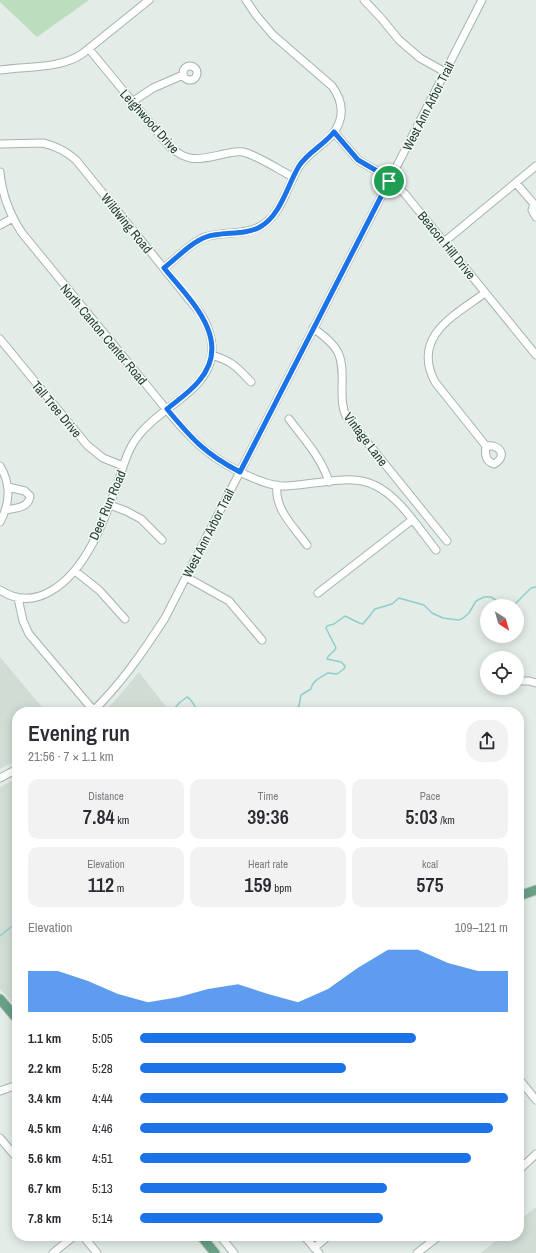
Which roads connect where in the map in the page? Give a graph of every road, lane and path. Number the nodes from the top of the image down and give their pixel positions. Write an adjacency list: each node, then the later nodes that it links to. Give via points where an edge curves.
1 (149, 0): 5 (street)
2 (246, 0): 10 (street, via 273,35 336,91 342,112)
3 (364, 0): 7 (street, via 399,40 420,58)
4 (482, 0): 7 (street, West Ann Arbor Trail)
5 (89, 49): 6 (street, via 65,62); 9 (street, Leighwood Drive)
6 (0, 70)
7 (445, 72): 15 (street, West Ann Arbor Trail)
8 (183, 75): 9 (street, via 153,88)
9 (132, 102): 14 (street, Leighwood Drive, via 168,146 180,156 197,159 242,152)
10 (334, 132): 14 (street, via 305,158); 15 (street, Beacon Hill Drive, via 358,160 384,175)
11 (0, 144): 22 (street, Wildwing Road, via 43,143 57,147 70,155)
12 (536, 166): 16 (street)
13 (0, 172): 19 (street, North Canton Center Road)
14 (293, 177): 22 (street, via 275,212 265,224 251,231 204,237)
15 (389, 181): 21 (street, Beacon Hill Drive, via 405,194); 24 (street, West Ann Arbor Trail)
16 (516, 183): 17 (street); 21 (street)
17 (535, 204): 18 (street, via 532,210)
18 (536, 217)
19 (13, 218): 20 (street); 29 (street, North Canton Center Road, via 32,246)
20 (0, 225)
21 (444, 242): 23 (street, Beacon Hill Drive)
22 (164, 268): 26 (street, Wildwing Road, via 206,321 211,337)
23 (486, 293): 27 (street, Beacon Hill Drive); 31 (street, via 440,327 431,340 428,356 434,382)
24 (313, 328): 34 (street, West Ann Arbor Trail); 43 (street, Vintage Lane, via 327,338 340,354 343,370 342,407 346,416)
25 (0, 339): 33 (street, Tall Tree Drive, via 87,445 103,458)
26 (212, 355): 28 (street, via 233,364); 29 (street, Wildwing Road, via 200,381)
27 (536, 355)
28 (251, 382)
29 (167, 409): 33 (street, Deer Run Road, via 139,434); 34 (street, North Canton Center Road, via 202,449)
30 (289, 419): 35 (street, via 320,460)
31 (486, 446)
32 (0, 466): 37 (street)
33 (123, 466): 38 (street, Deer Run Road)
34 (240, 472): 36 (street, North Canton Center Road, via 262,482); 47 (street, West Ann Arbor Trail)
35 (329, 482): 36 (street, North Canton Center Road); 40 (street, North Canton Center Road, via 354,480 374,485 390,494)
36 (277, 485): 44 (street, via 276,496 281,508)
37 (8, 487): 39 (street); 39 (street, via 25,491 30,496 27,504)
38 (110, 505): 42 (street, via 141,519); 46 (street, Deer Run Road, via 94,540)
39 (6, 510): 41 (street)
40 (412, 520): 45 (street, North Canton Center Road); 49 (street)
41 (0, 522)
42 (162, 540)
43 (447, 541)
44 (307, 545)
45 (436, 550)
46 (75, 570): 50 (street, Deer Run Road, via 46,594); 51 (street, via 99,590)
47 (186, 577): 52 (street, via 229,601); 56 (street, West Ann Arbor Trail, via 165,618 140,657 118,686)
48 (0, 590): 50 (street)
49 (318, 593)
50 (18, 598): 55 (street, via 23,621 30,634)
51 (125, 619)
52 (262, 640)
53 (524, 681): 54 (street)
54 (536, 683)
55 (90, 707)
56 (97, 707)
57 (12, 772): 58 (street)
58 (0, 778)
59 (536, 890): 60 (main road)
60 (524, 894)
61 (0, 999): 62 (main road)
62 (12, 1013)
63 (524, 1085): 66 (street)
64 (12, 1087): 65 (street)
65 (0, 1091)
66 (536, 1100)
67 (0, 1138): 68 (street)
68 (12, 1152)
69 (536, 1154): 70 (street)
70 (524, 1165)
71 (68, 1241): 79 (street)
72 (87, 1241): 80 (street)
73 (205, 1241): 81 (main road)
74 (224, 1241): 82 (street)
75 (308, 1241): 78 (street)
76 (324, 1241): 78 (street)
77 (433, 1241): 83 (street)
78 (316, 1250)
79 (53, 1253)
80 (97, 1253)
81 (215, 1253)
82 (234, 1253)
83 (417, 1253)

